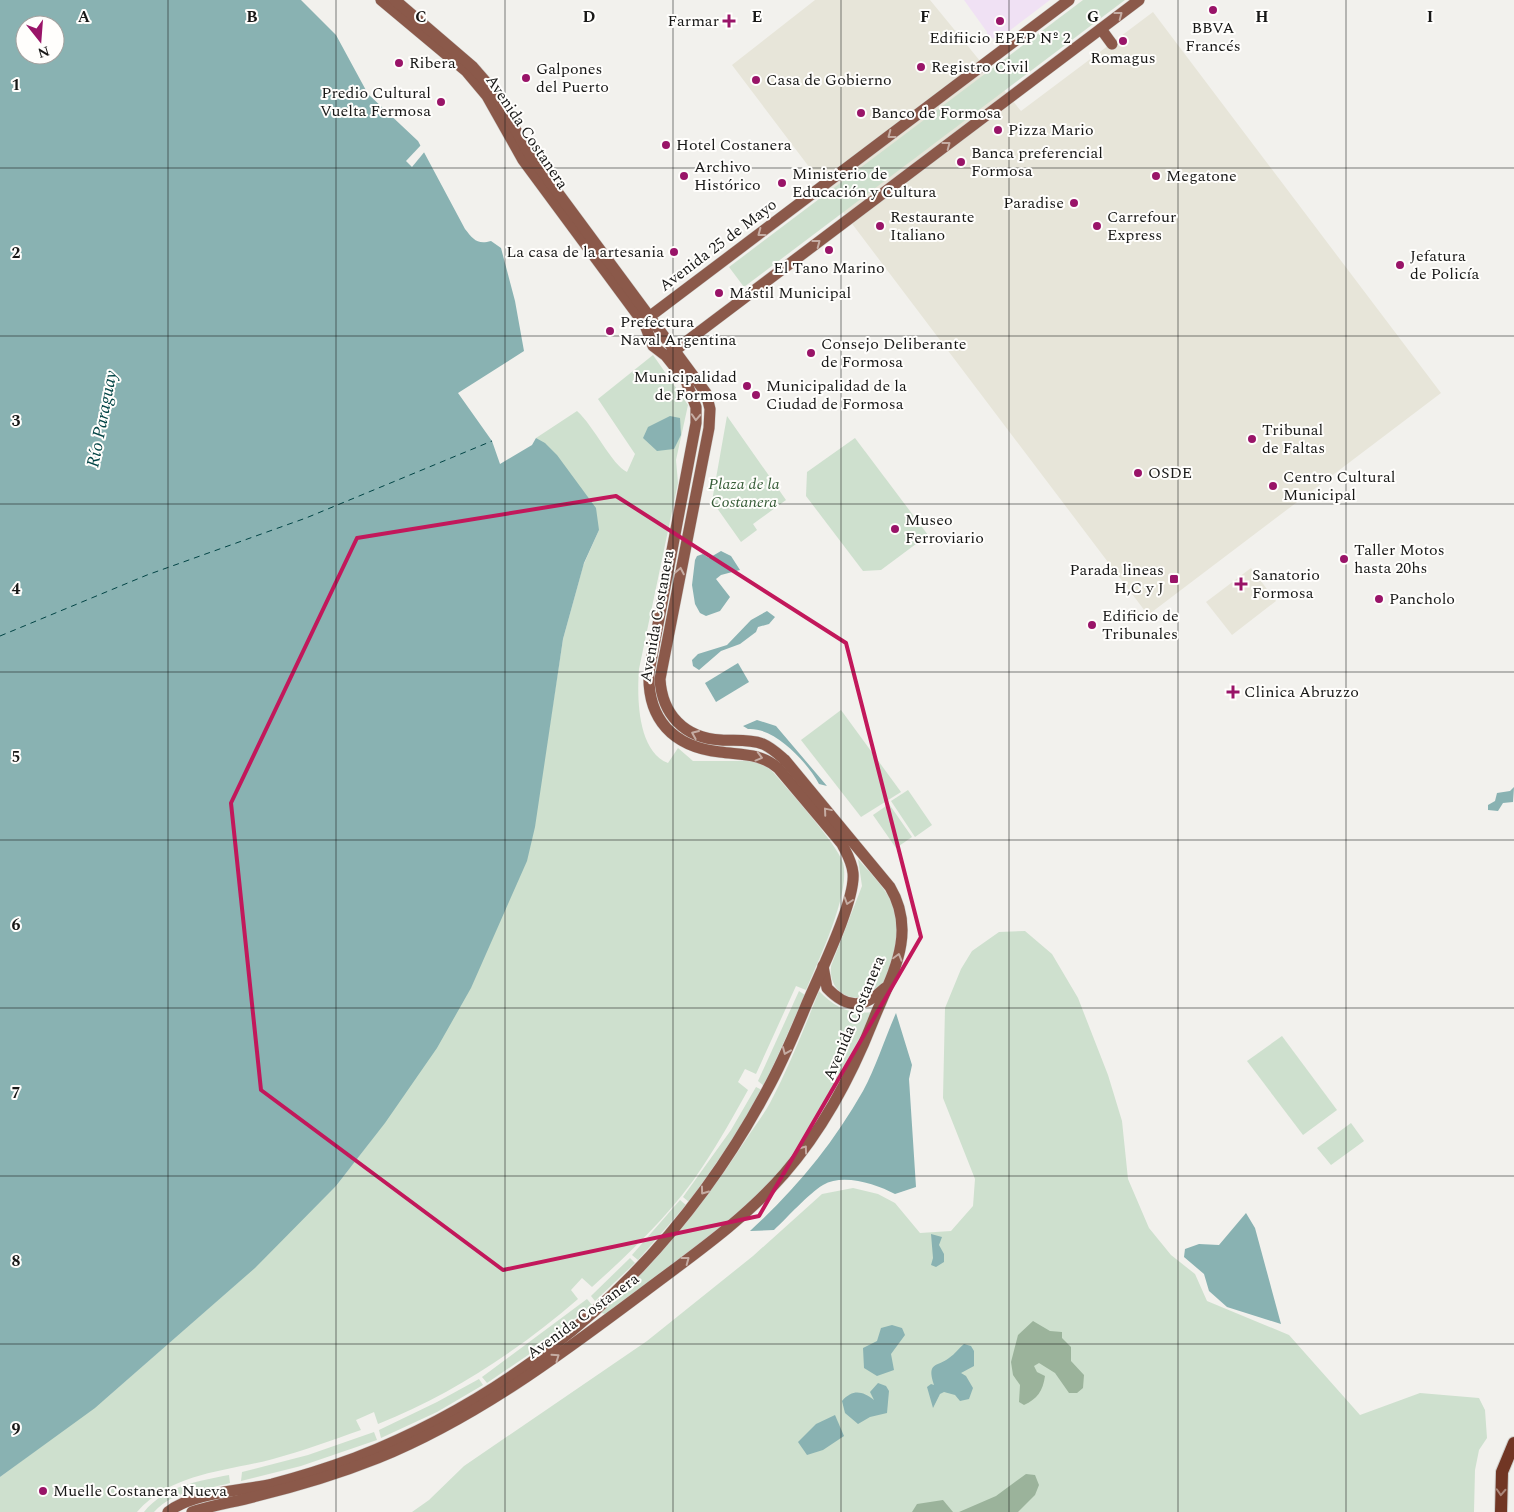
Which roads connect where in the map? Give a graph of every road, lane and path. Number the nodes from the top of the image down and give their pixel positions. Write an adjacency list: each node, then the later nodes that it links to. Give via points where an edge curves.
1 (381, 0): 7 (main road, Avenida Costanera, via 466,71 487,96 523,160)
2 (395, 0): 7 (main road, Avenida Costanera, via 473,67 493,90 530,155)
3 (1069, 0): 7 (main road, Avenida 25 de Mayo, one-way to 7)
4 (1139, 0): 5 (main road, one-way to 4)
5 (1101, 29): 6 (main road); 8 (main road, one-way to 5)
6 (1112, 44)
7 (647, 321): 8 (main road, Avenida Costanera)
8 (671, 353): 9 (main road, Avenida Costanera, one-way to 9, via 692,394 696,423 649,672 650,695 660,721 677,738 704,750 741,753 769,760 842,844 851,863 852,888); 10 (main road, Avenida Costanera, one-way to 8, via 897,962 903,932 901,909 890,887 774,750 749,741 702,738 687,732 665,707 660,679 710,428 706,393)
9 (823, 964): 10 (main road, via 827,988 845,1002 854,1005 866,1003); 12 (main road, Avenida Costanera, one-way to 12, via 781,1064 736,1144 673,1231 615,1292 538,1359 468,1405 421,1431)
10 (887, 986): 12 (main road, Avenida Costanera, one-way to 10, via 334,1474 448,1426 558,1357 714,1239 783,1175 815,1133 850,1077)
11 (1514, 1443): 15 (main road, one-way to 15, via 1502,1472)
12 (274, 1488): 13 (main road, Avenida Costanera, via 190,1501); 14 (main road, Avenida Costanera)
13 (168, 1512)
14 (192, 1512)
15 (1501, 1512)

